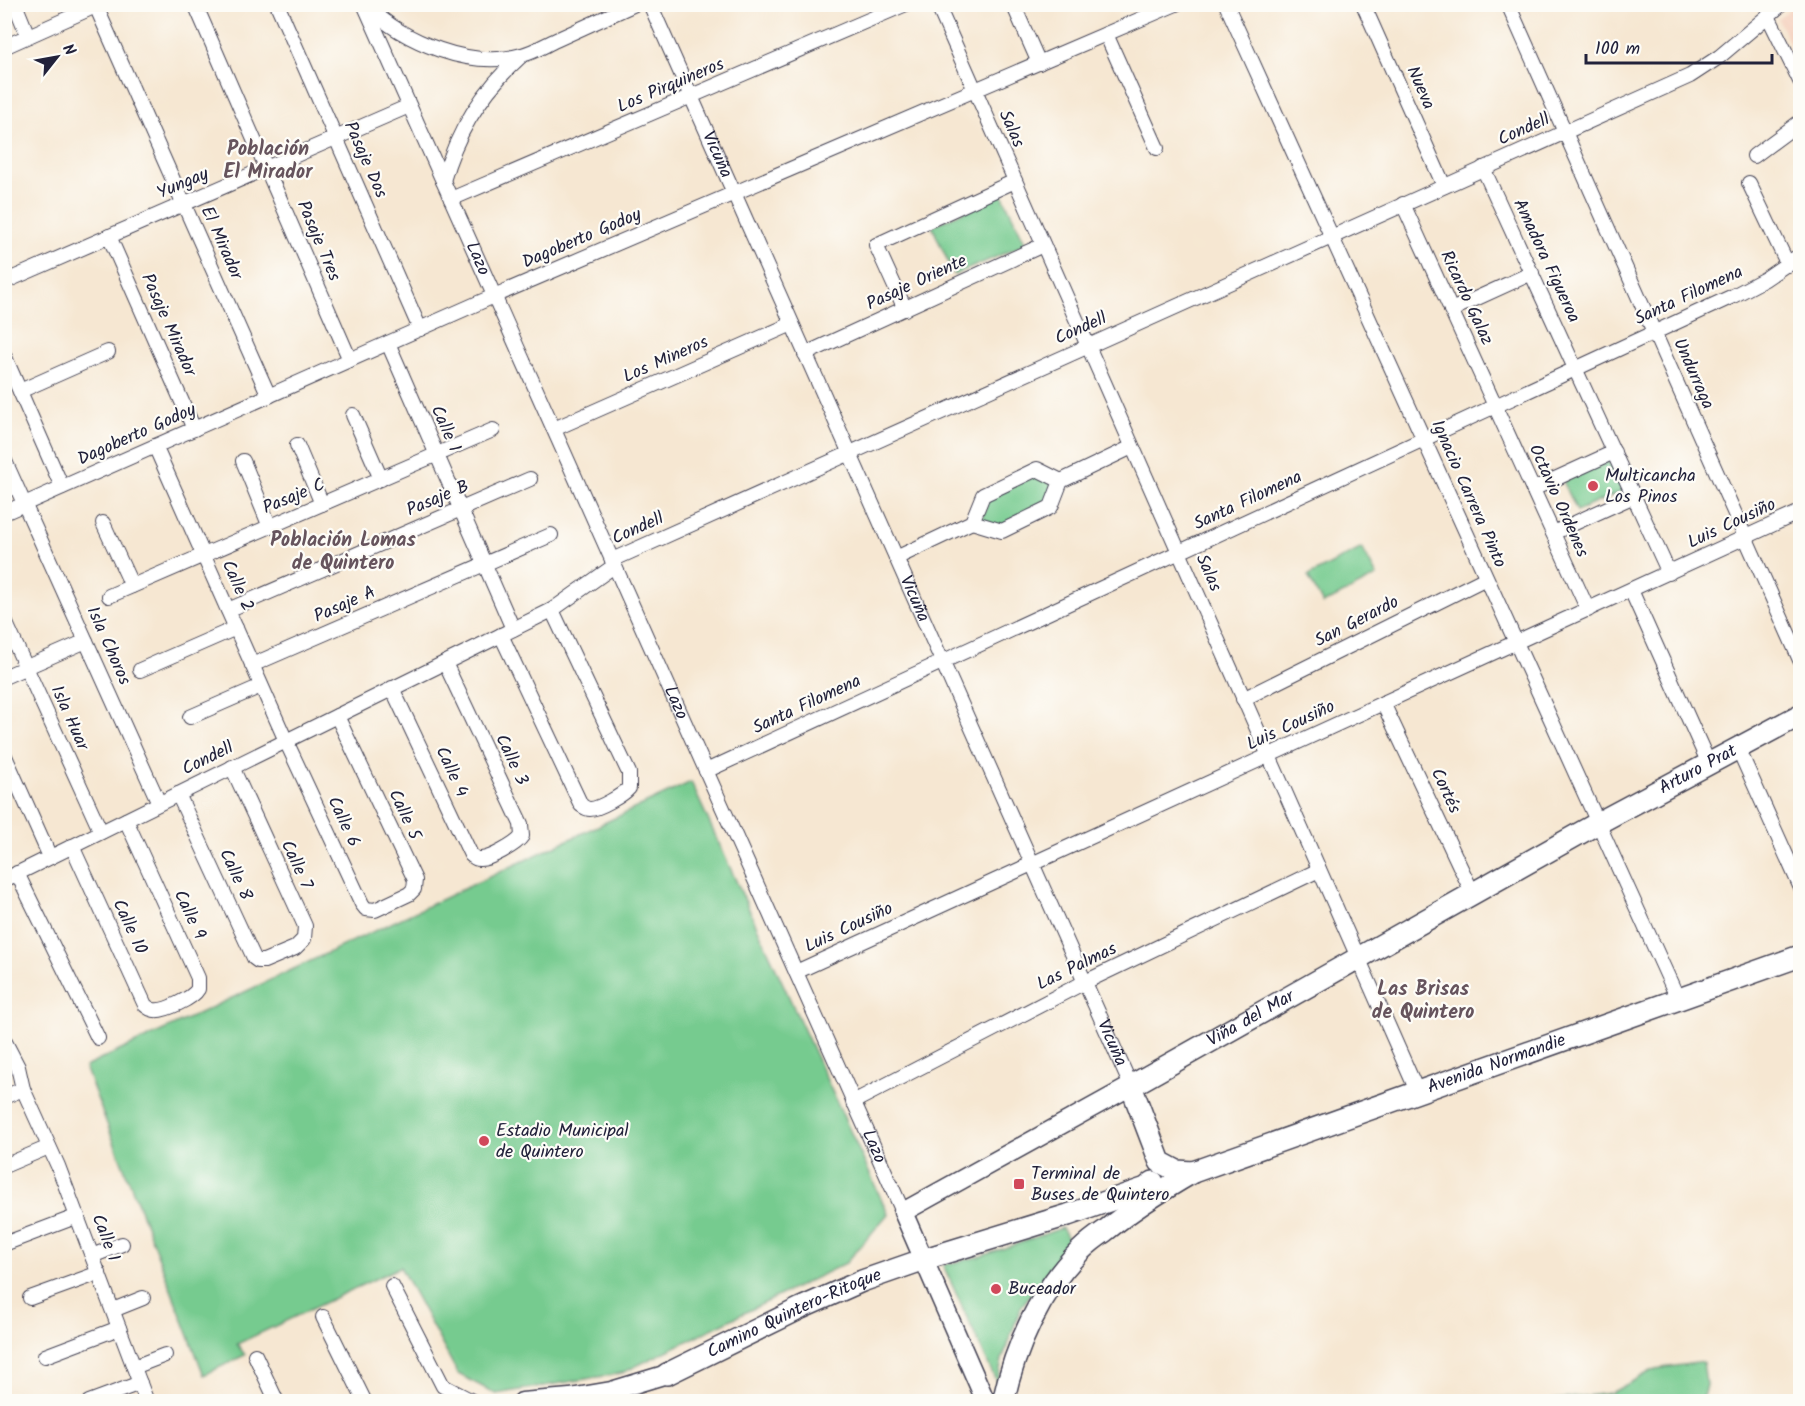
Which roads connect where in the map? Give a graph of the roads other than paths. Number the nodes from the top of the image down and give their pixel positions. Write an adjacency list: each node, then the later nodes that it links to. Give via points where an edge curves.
1 (15, 4): 18 (street)
2 (195, 4): 31 (street, Pasaje Tres)
3 (277, 4): 28 (street, Pasaje Dos)
4 (365, 4): 20 (street, via 395,28 432,47 468,56); 25 (street, Lazo)
5 (635, 4): 20 (street)
6 (650, 4): 24 (street, Vicuña)
7 (906, 4): 24 (street, Los Pirquineros)
8 (937, 4): 23 (street, Salas)
9 (1013, 4): 21 (street)
10 (1176, 4): 17 (street, Dagoberto Godoy)
11 (1226, 4): 42 (street, Ignacio Carrera Pinto)
12 (1363, 4): 36 (street, Nueva)
13 (1508, 4): 27 (street, Undurraga)
14 (1782, 4): 16 (street, Condell)
15 (97, 5): 18 (street); 39 (street, El Mirador)
16 (1768, 16): 22 (street); 27 (street, Condell, via 1697,72)
17 (1106, 34): 21 (street, Dagoberto Godoy); 29 (street)
18 (28, 36): 19 (street)
19 (4, 47)
20 (522, 55): 33 (street, via 494,82 471,113 454,146)
21 (1040, 63): 23 (street, Dagoberto Godoy)
22 (1800, 81)
23 (975, 90): 34 (street, Salas); 37 (street, Dagoberto Godoy)
24 (691, 97): 37 (street, Vicuña); 38 (street, Los Pirquineros)
25 (409, 106): 28 (street, Yungay); 33 (street, Lazo)
26 (1800, 122): 30 (street)
27 (1565, 131): 32 (street, Condell); 53 (street, Undurraga)
28 (335, 138): 31 (street, Yungay); 52 (street, Pasaje Dos)
29 (1157, 148)
30 (1754, 156)
31 (266, 168): 39 (street, Yungay); 59 (street, Pasaje Tres)
32 (1484, 168): 36 (street, Condell); 46 (street, Amadora Figueroa)
33 (443, 181): 38 (street, Lazo)
34 (1015, 181): 43 (street, Salas); 49 (street, via 876,245)
35 (1749, 183): 45 (street)
36 (1444, 186): 40 (street, Condell)
37 (734, 194): 48 (street, Dagoberto Godoy); 51 (street, Vicuña)
38 (451, 199): 48 (street, Lazo)
39 (184, 204): 41 (street, Yungay); 62 (street, El Mirador)
40 (1403, 204): 42 (street, Condell); 50 (street, Ricardo Galaz)
41 (109, 236): 47 (street, Yungay); 65 (street, Pasaje Mirador)
42 (1331, 236): 55 (street, Condell); 68 (street, Ignacio Carrera Pinto)
43 (1043, 245): 49 (street, Pasaje Oriente); 55 (street, Salas)
44 (1800, 255): 45 (street, Santa Filomena)
45 (1788, 265): 53 (street, Santa Filomena)
46 (1532, 273): 50 (street); 60 (street, Amadora Figueroa)
47 (4, 282)
48 (494, 296): 52 (street, Dagoberto Godoy); 66 (street, Lazo)
49 (905, 309): 57 (street, Pasaje Oriente)
50 (1451, 310): 63 (street, Ricardo Galaz)
51 (792, 324): 57 (street, Vicuña); 66 (street, Los Mineros)
52 (420, 329): 54 (street, Dagoberto Godoy)
53 (1655, 333): 60 (street, Santa Filomena); 93 (street, Undurraga)
54 (388, 343): 59 (street, Dagoberto Godoy); 74 (street, Calle 1)
55 (1088, 346): 71 (street, Salas); 72 (street, Condell)
56 (108, 352): 61 (street)
57 (805, 354): 72 (street, Vicuña)
58 (4, 355): 61 (street)
59 (350, 360): 62 (street, Dagoberto Godoy)
60 (1576, 369): 63 (street, Santa Filomena); 73 (street, Amadora Figueroa)
61 (20, 391): 80 (street)
62 (269, 396): 65 (street, Dagoberto Godoy)
63 (1496, 406): 68 (street, Santa Filomena); 81 (street, Octavio Ordenes)
64 (353, 415): 77 (street)
65 (194, 429): 70 (street, Dagoberto Godoy)
66 (554, 429): 97 (street, Lazo)
67 (493, 430): 74 (street, Pasaje C)
68 (1424, 439): 94 (street, Santa Filomena); 100 (street, Ignacio Carrera Pinto)
69 (297, 445): 84 (street)
70 (155, 446): 80 (street, Dagoberto Godoy); 95 (street, Calle 2)
71 (1132, 447): 79 (street); 94 (street, Salas)
72 (849, 453): 96 (street, Vicuña); 97 (street, Condell)
73 (1614, 453): 81 (street); 82 (street, Amadora Figueroa)
74 (436, 454): 77 (street, Pasaje C); 85 (street, Calle 1)
75 (4, 459): 83 (street, Isla Choros)
76 (243, 461): 90 (street)
77 (381, 479): 84 (street, Pasaje C)
78 (530, 479): 85 (street, Pasaje B)
79 (1061, 481): 88 (street, via 1052,507 1002,531); 88 (street, via 1037,469 983,495)
80 (62, 487): 83 (street, Dagoberto Godoy)
81 (1533, 489): 91 (street, Octavio Ordenes)
82 (1634, 496): 91 (street); 99 (street, Amadora Figueroa)
83 (24, 504): 87 (street, Dagoberto Godoy); 110 (street, Isla Choros)
84 (322, 504): 90 (street, Pasaje C)
85 (461, 509): 98 (street, Calle 1); 104 (street, Pasaje B)
86 (1800, 512): 93 (street, Luis Cousiño)
87 (4, 513)
88 (972, 522): 96 (street)
89 (103, 523): 101 (street)
90 (270, 526): 95 (street, Pasaje C)
91 (1553, 533): 106 (street, Octavio Ordenes)
92 (551, 535): 98 (street, Pasaje A)
93 (1746, 538): 99 (street, Luis Cousiño); 112 (street, Undurraga)
94 (1179, 552): 113 (street, Santa Filomena); 121 (street, Salas)
95 (203, 555): 101 (street, Pasaje C); 104 (street, Calle 2)
96 (896, 558): 113 (street, Vicuña)
97 (613, 563): 105 (street, Condell); 132 (street, Lazo)
98 (484, 564): 109 (street, Calle 1); 115 (street, Pasaje A)
99 (1669, 573): 102 (street, Luis Cousiño)
100 (1486, 578): 111 (street, Ignacio Carrera Pinto); 121 (street, San Gerardo)
101 (132, 586): 103 (street, Pasaje C)
102 (1631, 590): 106 (street, Luis Cousiño); 130 (street)
103 (109, 596)
104 (228, 610): 108 (street, Calle 2)
105 (552, 610): 109 (street, Condell); 109 (street, via 629,774 629,788 620,796 595,808 581,805)
106 (1588, 610): 111 (street, Luis Cousiño)
107 (4, 619): 116 (street, Isla Huar)
108 (236, 628): 115 (street, Calle 2); 117 (street)
109 (507, 632): 114 (street, Condell)
110 (86, 641): 116 (street); 134 (street, Isla Choros)
111 (1516, 643): 122 (street, Luis Cousiño); 136 (street, Ignacio Carrera Pinto)
112 (1800, 660)
113 (942, 662): 132 (street, Santa Filomena); 141 (street, Vicuña)
114 (445, 663): 120 (street, Condell); 140 (street, Calle 3, via 522,828 518,842)
115 (252, 665): 119 (street, Calle 2)
116 (27, 668): 118 (street); 137 (street, Isla Huar)
117 (141, 670)
118 (4, 677)
119 (261, 686): 125 (street); 126 (street, Calle 2)
120 (392, 688): 124 (street, Condell); 140 (street, Calle 4, via 468,852 477,859)
121 (1244, 699): 129 (street, Salas)
122 (1383, 703): 129 (street, Luis Cousiño); 145 (street, Cortés)
123 (1800, 715): 127 (main road, Arturo Prat)
124 (337, 716): 126 (street, Condell); 146 (street, Calle 5, via 415,880 409,894)
125 (190, 717)
126 (286, 741): 131 (street, Condell); 146 (street, Calle 6, via 362,904)
127 (1738, 748): 130 (main road, Arturo Prat); 144 (street)
128 (4, 754): 139 (street)
129 (1269, 756): 141 (street, Luis Cousiño); 142 (street, Salas)
130 (1708, 764): 136 (main road, Arturo Prat)
131 (232, 767): 133 (street, Condell); 149 (street, Calle 7, via 305,926 299,946)
132 (706, 771): 150 (street, Lazo)
133 (178, 794): 134 (street, Condell); 149 (street, Calle 8, via 254,958)
134 (159, 803): 135 (street, Condell)
135 (126, 820): 137 (street, Condell); 153 (street, Calle 9, via 199,982 194,996)
136 (1598, 823): 145 (main road, Viña del Mar); 152 (street, Ignacio Carrera Pinto)
137 (101, 832): 138 (street, Condell)
138 (72, 846): 139 (street, Condell); 153 (street, Calle 10, via 146,1005 153,1010)
139 (50, 857): 143 (street, Condell)
140 (487, 858)
141 (1032, 864): 150 (street, Luis Cousiño); 151 (street, Vicuña)
142 (1319, 870): 148 (street, Salas); 151 (street, Las Palmas)
143 (11, 876): 154 (street)
144 (1800, 886)
145 (1473, 894): 148 (main road, Viña del Mar)
146 (375, 910)
147 (1800, 956): 152 (main road, Avenida Normandie)
148 (1358, 958): 156 (main road, Viña del Mar); 158 (street, Salas)
149 (267, 960)
150 (796, 972): 160 (street, Lazo)
151 (1085, 982): 156 (street, Vicuña); 160 (street, Las Palmas)
152 (1678, 999): 158 (main road, Avenida Normandie)
153 (163, 1009)
154 (98, 1038)
155 (4, 1040): 157 (street, Calle 1, via 18,1067)
156 (1131, 1086): 162 (main road, Vicuña); 165 (main road, Viña del Mar)
157 (23, 1089): 159 (street); 161 (street, Calle 1)
158 (1417, 1091): 164 (main road, Avenida Normandie)
159 (4, 1097)
160 (853, 1102): 165 (street, Lazo)
161 (49, 1147): 163 (street); 167 (street, Calle 1)
162 (1160, 1162): 164 (main road, via 1177,1171); 166 (main road, Camino Quintero-Ritoque, via 1157,1177 1150,1185)
163 (4, 1166)
164 (1193, 1172): 170 (main road, Avenida Normandie, via 1143,1201)
165 (903, 1212): 172 (main road, Lazo)
166 (1068, 1215): 170 (main road); 172 (main road, Camino Quintero-Ritoque)
167 (78, 1216): 168 (street); 171 (street, Calle 1)
168 (4, 1244)
169 (122, 1244): 171 (street)
170 (1080, 1250): 196 (main road, Avenida Normandie, via 1051,1287 1028,1326)
171 (92, 1256): 174 (street, Calle 1)
172 (925, 1258): 173 (main road, Camino Quintero-Ritoque, via 888,1260); 176 (main road, Camino Quintero-Ritoque); 195 (main road, Lazo)
173 (853, 1269): 176 (main road, via 840,1280); 186 (main road, Camino Quintero-Ritoque, via 750,1322)
174 (99, 1273): 177 (street); 179 (street, Calle 1)
175 (392, 1286): 193 (street, via 443,1386)
176 (837, 1291): 186 (main road, Camino Quintero-Ritoque)
177 (30, 1298)
178 (143, 1298): 179 (street)
179 (113, 1310): 181 (street, Calle 1)
180 (322, 1317): 192 (street)
181 (120, 1328): 184 (street); 185 (street, Calle 1)
182 (165, 1355): 185 (street)
183 (255, 1355): 191 (street)
184 (45, 1356)
185 (134, 1368): 187 (street, Calle 1)
186 (667, 1374): 188 (main road, Camino Quintero-Ritoque, via 611,1392)
187 (140, 1383): 189 (street); 190 (street, Calle 1)
188 (567, 1400): 194 (main road, Camino Quintero-Ritoque)
189 (89, 1401)
190 (147, 1401)
191 (277, 1401)
192 (365, 1401)
193 (474, 1401)
194 (522, 1401)
195 (986, 1401)
196 (1003, 1401)

